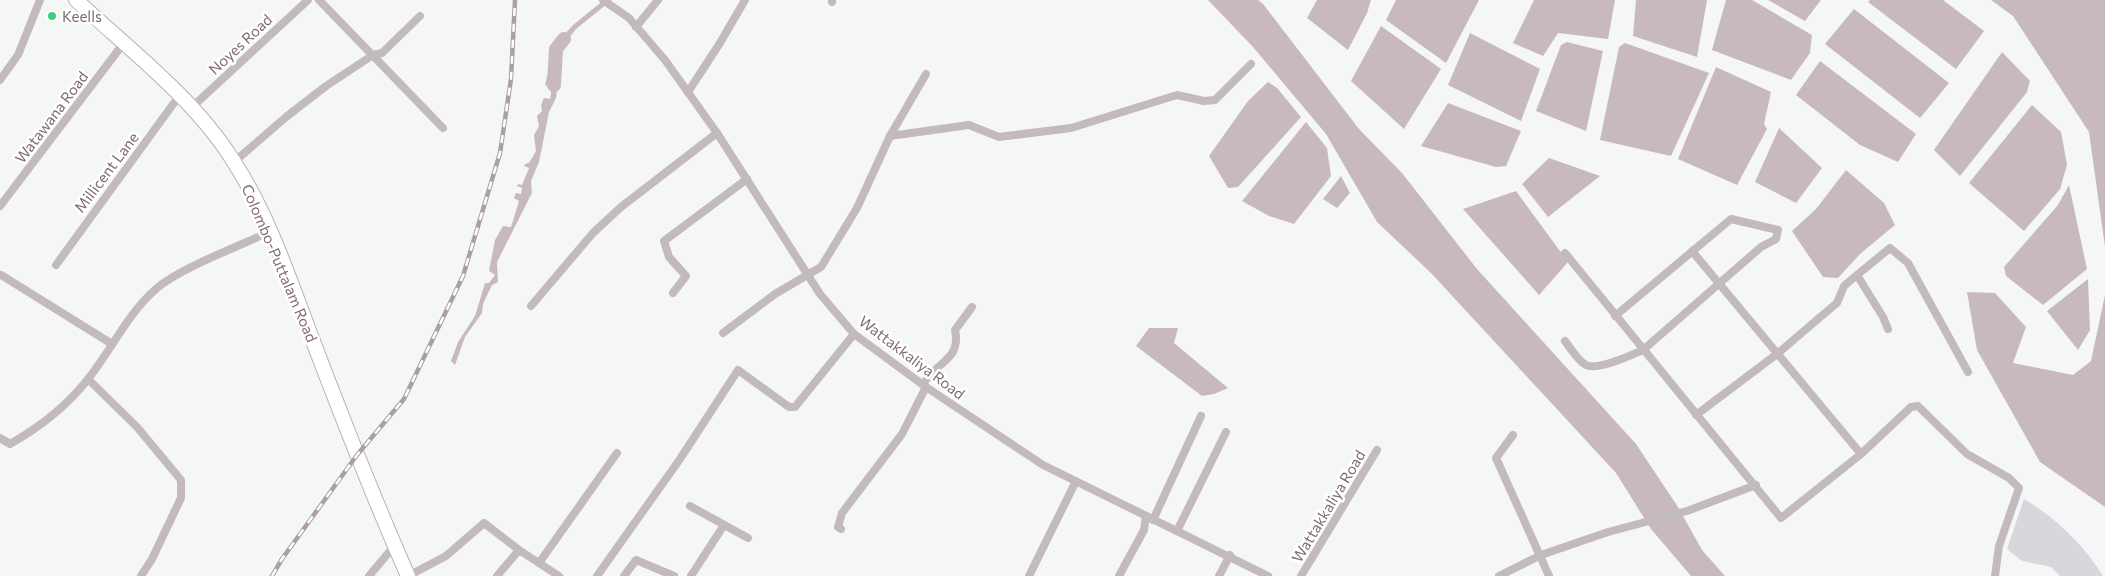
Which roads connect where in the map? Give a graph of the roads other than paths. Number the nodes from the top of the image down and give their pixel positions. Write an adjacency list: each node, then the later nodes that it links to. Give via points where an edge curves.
1 (40, 0): 14 (street, via 18,55)
2 (76, 0): 10 (highway, Colombo-Puttalam Road)
3 (308, 0): 17 (street, Noyes Road)
4 (319, 0): 11 (street)
5 (603, 0): 9 (street, Wattakkaliya Road)
6 (658, 0): 9 (street)
7 (745, 0): 15 (street)
8 (420, 16): 11 (street, via 382,53)
9 (636, 27): 15 (street, Wattakkaliya Road)
10 (123, 44): 16 (highway, Colombo-Puttalam Road); 23 (street, Watawana Road)
11 (373, 55): 18 (street); 21 (street, via 300,106)
12 (1251, 64): 20 (street, via 1215,100 1177,95 1071,128 999,137 969,125)
13 (926, 74): 20 (street)
14 (0, 80)
15 (688, 92): 19 (street, Wattakkaliya Road)
16 (179, 96): 17 (highway, Colombo-Puttalam Road); 27 (street, Millicent Lane)
17 (191, 108): 21 (highway, Colombo-Puttalam Road)
18 (443, 128)
19 (717, 133): 22 (street, Wattakkaliya Road); 33 (street, via 621,207 593,233)
20 (890, 136): 28 (street, via 857,208 821,267)
21 (234, 162): 24 (highway, Colombo-Puttalam Road)
22 (747, 179): 28 (street, Wattakkaliya Road); 32 (street, via 664,241 669,258 686,276)
23 (0, 206)
24 (269, 232): 40 (street, via 190,269 158,288 127,320); 62 (highway, Colombo-Puttalam Road)
25 (1692, 251): 31 (street); 31 (street, via 1731,219 1778,230 1776,238); 35 (street)
26 (1565, 252): 35 (street)
27 (56, 265)
28 (808, 274): 37 (street); 38 (street, Wattakkaliya Road, via 820,294)
29 (1, 275): 40 (street)
30 (1857, 275): 36 (street); 42 (street, via 1844,286 1837,303); 43 (street, via 1890,248 1908,263)
31 (1720, 283): 41 (street); 42 (street)
32 (673, 293)
33 (531, 306)
34 (972, 307): 45 (street, via 955,330 957,346 926,379)
35 (1614, 316): 41 (street)
36 (1888, 329)
37 (723, 333)
38 (854, 334): 45 (street, Wattakkaliya Road); 72 (street, via 794,407 738,370)
39 (1565, 341): 41 (street, via 1584,364 1592,367 1627,358)
40 (112, 344): 44 (street)
41 (1643, 350): 46 (street)
42 (1776, 354): 46 (street); 53 (street)
43 (1968, 372)
44 (88, 379): 50 (street, via 65,406 30,433 10,444); 67 (street, via 137,427 180,480 182,498)
45 (925, 386): 54 (street, Wattakkaliya Road, via 1043,465); 59 (street, via 902,434 842,513 838,527)
46 (1696, 414): 55 (street)
47 (1201, 416): 57 (street)
48 (1226, 432): 60 (street)
49 (1513, 435): 65 (street, via 1496,458)
50 (0, 438)
51 (1377, 450): 80 (street, Wattakkaliya Road)
52 (617, 453): 66 (street)
53 (1861, 454): 55 (street, via 1781,518); 83 (street, via 1915,405 1967,454 2009,478 2018,488 1999,546)
54 (1076, 481): 57 (street, Wattakkaliya Road); 76 (street)
55 (1756, 485): 65 (street, via 1687,511 1608,532)
56 (690, 506): 58 (street)
57 (1149, 518): 60 (street, Wattakkaliya Road); 77 (street)
58 (724, 525): 61 (street); 75 (street)
59 (841, 529)
60 (1177, 531): 64 (street, Wattakkaliya Road)
61 (748, 538)
62 (395, 545): 68 (street); 69 (highway, Colombo-Puttalam Road)
63 (519, 550): 66 (street); 69 (street, via 484,523 446,556); 70 (street)
64 (1230, 555): 78 (street); 79 (street, Wattakkaliya Road)
65 (1540, 555): 81 (street); 82 (street)
66 (539, 563): 71 (street)
67 (141, 576)
68 (369, 576)
69 (408, 576)
70 (497, 576)
71 (559, 576)
72 (597, 576)
73 (624, 576): 74 (street, via 636,560)
74 (674, 576)
75 (691, 576)
76 (1029, 576)
77 (1119, 576)
78 (1219, 576)
79 (1268, 576)
80 (1302, 576)
81 (1499, 576)
82 (1549, 576)
83 (1995, 576)

